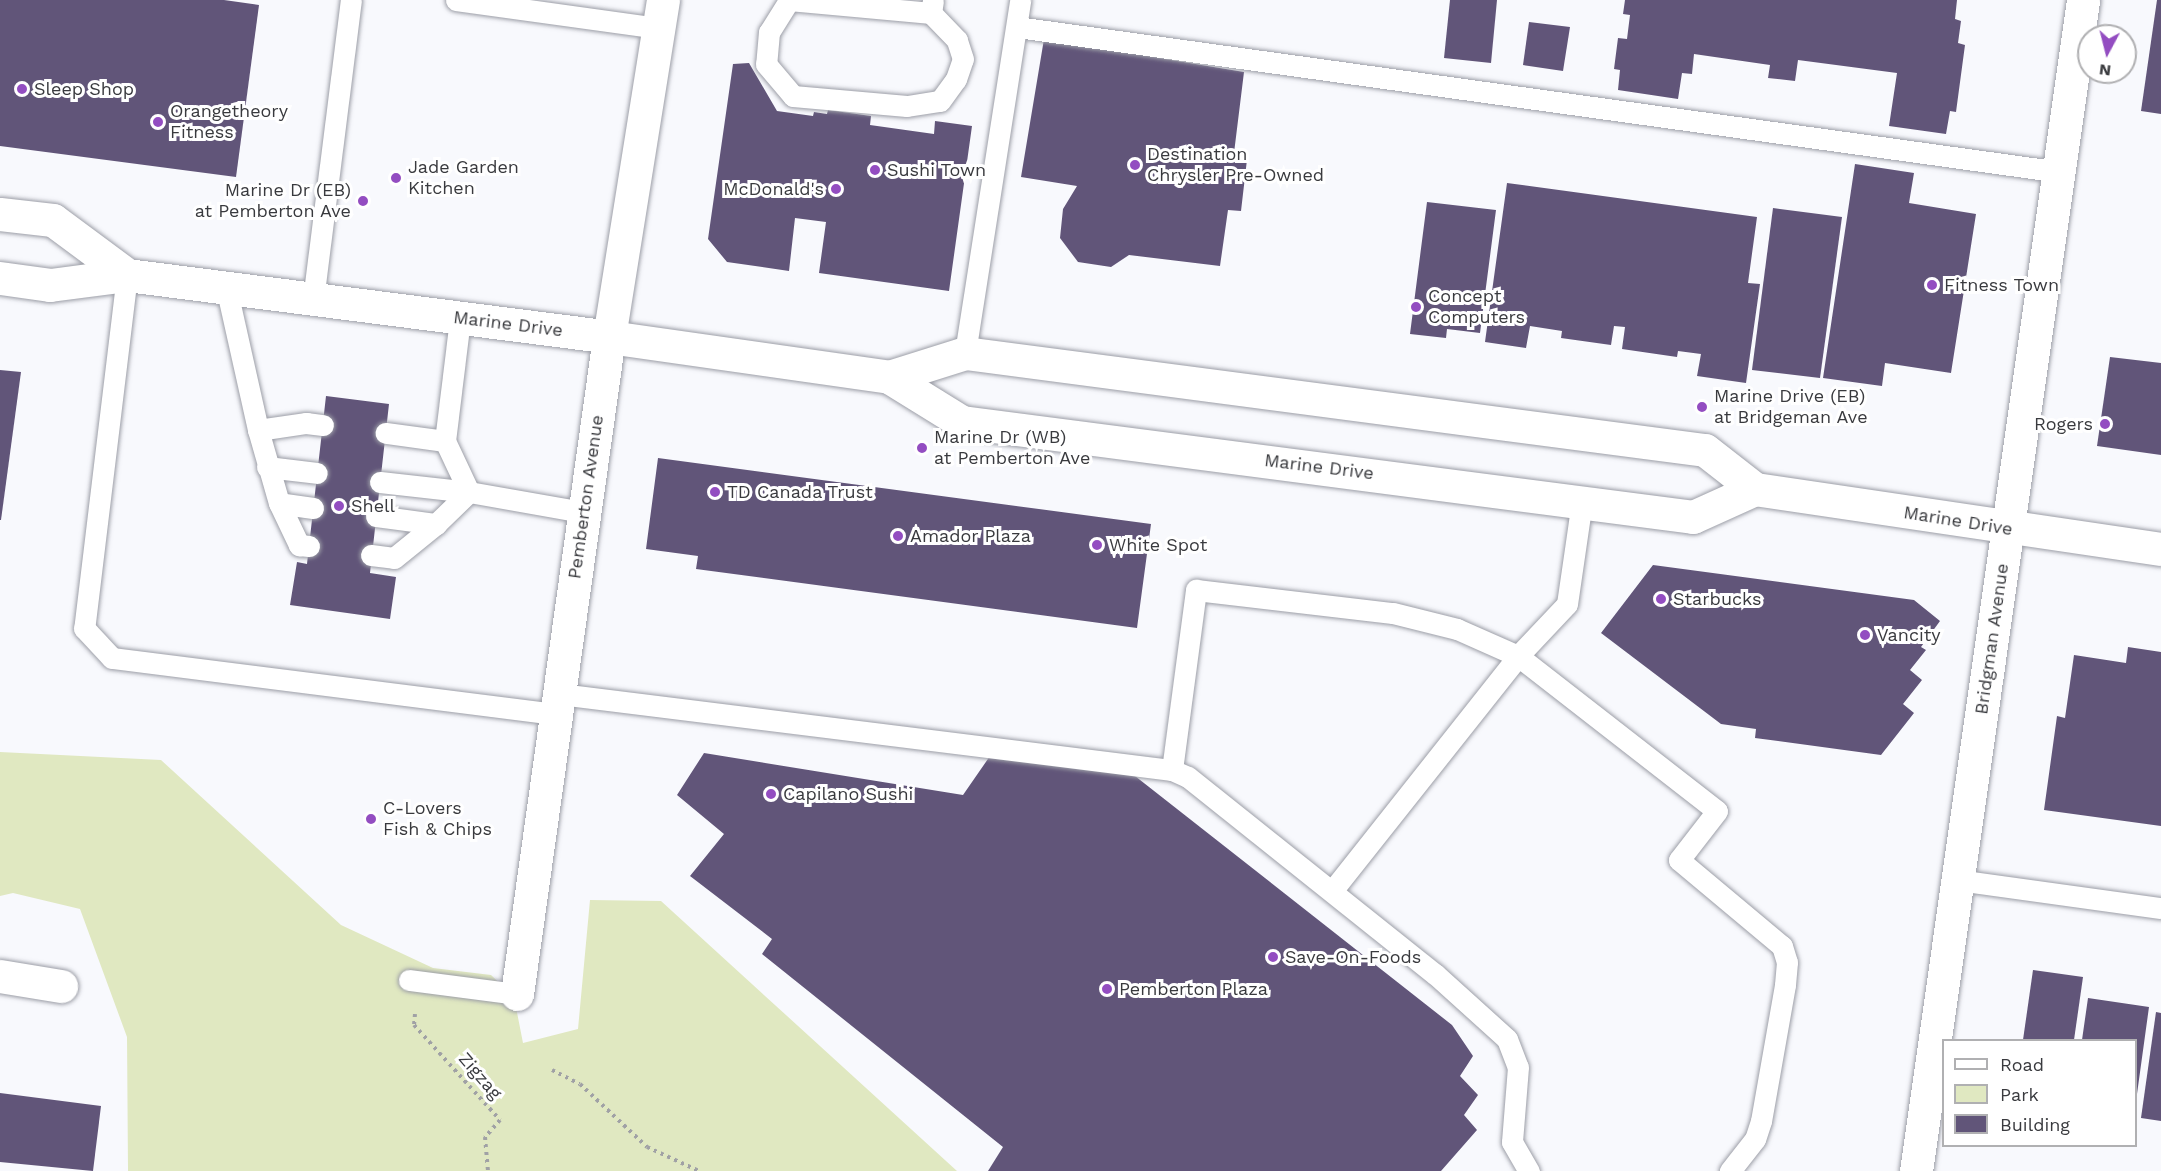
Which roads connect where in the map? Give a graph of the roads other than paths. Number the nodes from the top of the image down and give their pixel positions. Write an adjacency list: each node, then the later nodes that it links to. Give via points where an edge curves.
1 (351, 0): 14 (lane)
2 (456, 0): 7 (lane)
3 (1020, 0): 8 (lane)
4 (2083, 0): 9 (main road, Bridgman Avenue)
5 (788, 1): 6 (lane); 6 (lane, via 769,32 766,64 793,96 907,106 940,101 956,79 963,59 957,40)
6 (932, 7)
7 (661, 14): 16 (main road, Pemberton Avenue)
8 (1017, 27): 9 (lane); 17 (lane)
9 (2060, 172): 34 (main road, Bridgman Avenue)
10 (0, 214): 11 (main road, Marine Drive, via 53,220)
11 (127, 275): 12 (main road, Marine Drive, via 50,285); 13 (main road, Marine Drive); 39 (lane, via 84,628 112,658)
12 (0, 278)
13 (227, 291): 14 (main road, Marine Drive); 20 (lane)
14 (313, 300): 15 (main road, Marine Drive)
15 (460, 319): 16 (main road, Marine Drive); 22 (lane)
16 (609, 337): 18 (main road, Marine Drive); 31 (main road, Pemberton Avenue)
17 (966, 353): 18 (main road, Marine Drive); 26 (main road, Marine Drive, via 1704,450)
18 (889, 377): 28 (main road, Marine Drive, via 962,422)
19 (323, 425): 20 (lane, via 306,423)
20 (258, 430): 23 (lane)
21 (386, 433): 22 (lane)
22 (445, 441): 27 (lane)
23 (267, 467): 24 (lane); 29 (lane)
24 (317, 473)
25 (380, 482): 27 (lane)
26 (1755, 489): 28 (main road, Marine Drive, via 1693,517); 34 (main road, Marine Drive)
27 (469, 492): 31 (lane); 33 (lane)
28 (1582, 501): 38 (lane, via 1567,604)
29 (279, 503): 30 (lane); 35 (lane, via 299,545)
30 (313, 508)
31 (583, 512): 39 (main road, Pemberton Avenue)
32 (376, 516): 33 (lane)
33 (436, 524): 37 (lane, via 394,558)
34 (2008, 529): 36 (main road, Marine Drive); 41 (main road, Bridgman Avenue)
35 (309, 546)
36 (2161, 549)
37 (371, 555)
38 (1518, 656): 40 (lane, via 1457,629 1393,613 1196,590); 42 (lane); 49 (lane, via 1717,811 1679,860 1782,946 1785,985 1761,1121 1755,1139)
39 (559, 704): 40 (lane); 47 (main road, Pemberton Avenue)
40 (1172, 770): 42 (lane, via 1188,777)
41 (1958, 880): 43 (lane); 50 (main road, Bridgman Avenue)
42 (1332, 891): 48 (lane, via 1436,974 1508,1039 1518,1067 1512,1142)
43 (2161, 908)
44 (0, 976): 46 (main road)
45 (409, 980): 47 (lane)
46 (61, 986)
47 (517, 994)
48 (1529, 1171)
49 (1730, 1171)
50 (1916, 1171)

